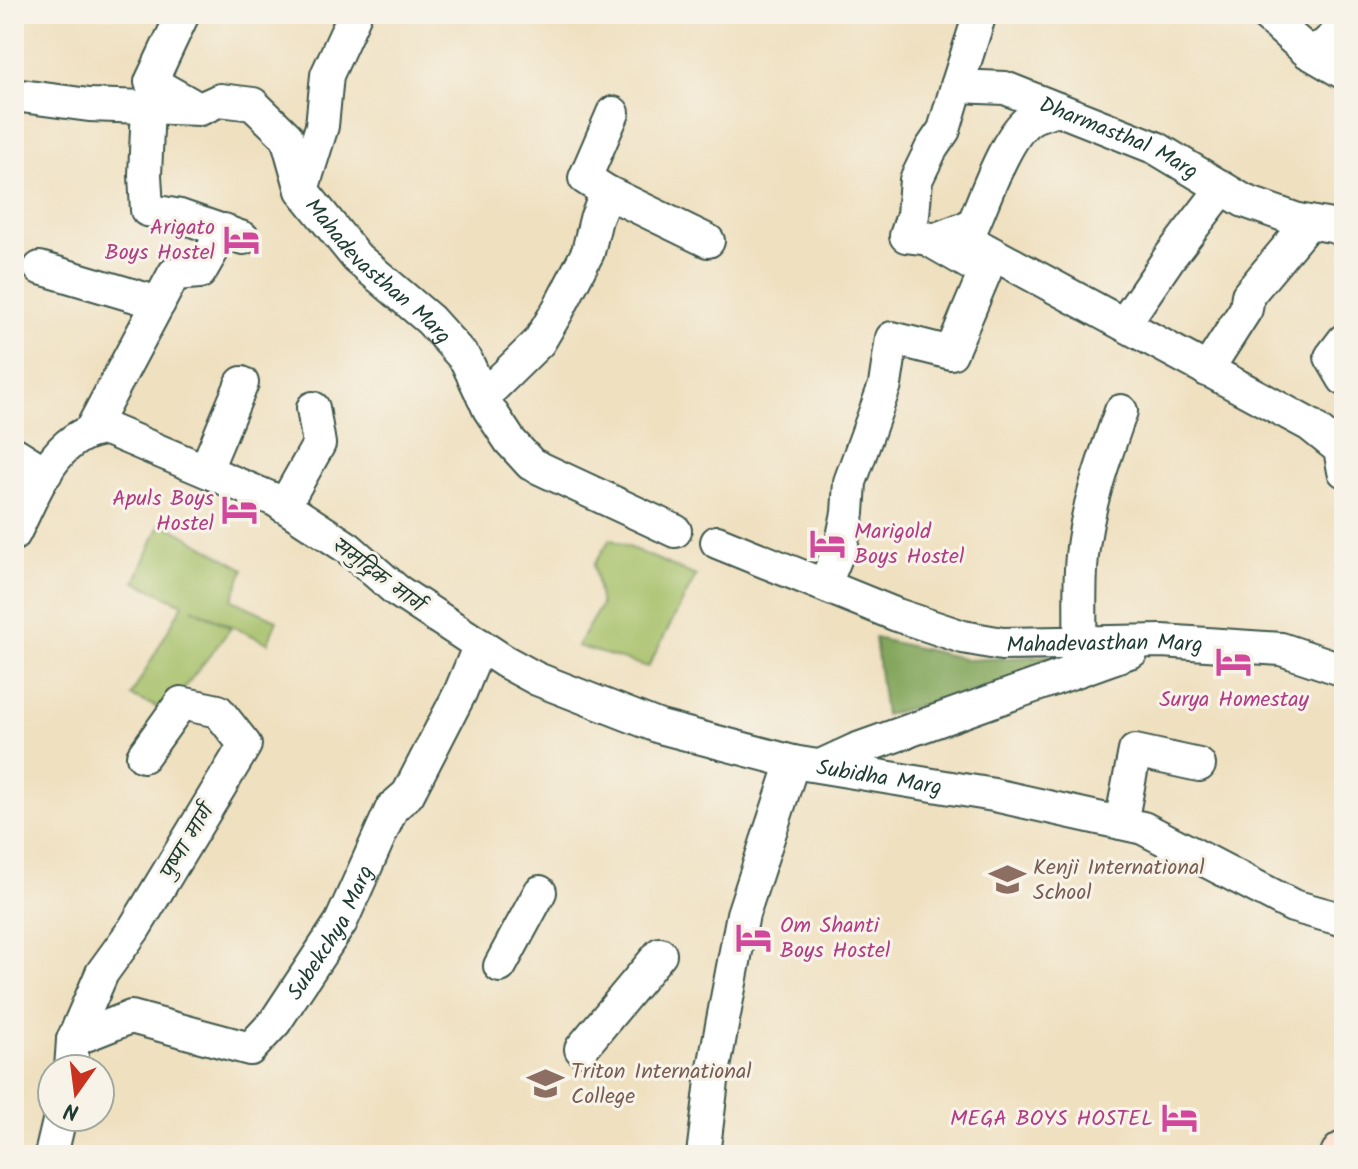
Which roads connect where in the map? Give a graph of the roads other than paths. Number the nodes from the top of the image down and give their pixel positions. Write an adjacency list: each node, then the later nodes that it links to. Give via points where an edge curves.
1 (183, 14): 10 (street, via 151,82)
2 (355, 14): 14 (street, via 327,75 322,126)
3 (980, 14): 7 (street)
4 (1265, 14): 5 (street)
5 (1330, 42): 6 (street)
6 (1344, 73)
7 (957, 86): 11 (street, Dharmasthal Marg, via 1005,88); 18 (street, via 944,130 916,180 913,215)
8 (14, 95): 9 (street, Mahadevasthan Marg)
9 (148, 106): 10 (street, Mahadevasthan Marg); 21 (street, via 147,210 234,234 200,272 174,274)
10 (200, 109): 14 (street, Mahadevasthan Marg, via 220,100 253,104 287,137)
11 (1058, 109): 13 (street, Dharmasthal Marg, via 1156,148); 18 (street, via 1031,118 1017,130 973,225)
12 (613, 113): 15 (street, via 585,178)
13 (1222, 189): 16 (street, Dharmasthal Marg); 22 (street)
14 (302, 190): 27 (street, Mahadevasthan Marg, via 357,258 430,320 466,360)
15 (607, 192): 19 (street); 27 (street, via 588,252 539,342)
16 (1309, 222): 17 (street, Dharmasthal Marg); 24 (street, via 1248,295 1246,309)
17 (1344, 232)
18 (919, 239): 22 (street, via 975,244); 39 (street, via 985,272 951,353 892,338 885,385 850,482 842,542)
19 (708, 241)
20 (40, 268): 21 (street)
21 (159, 303): 30 (street)
22 (1124, 324): 24 (street)
23 (1344, 340): 25 (street, via 1331,357)
24 (1207, 370): 32 (street, via 1310,425)
25 (1344, 379)
26 (242, 383): 33 (street)
27 (483, 397): 36 (street, Mahadevasthan Marg, via 531,464)
28 (313, 408): 35 (street, via 319,444)
29 (1121, 411): 41 (street, via 1097,476 1086,526)
30 (91, 430): 33 (street, समुद्रिक मार्ग, via 107,429); 34 (street, via 67,444)
31 (14, 453): 34 (street)
32 (1343, 456)
33 (206, 469): 35 (street, समुद्रिक मार्ग)
34 (46, 473): 37 (street)
35 (284, 506): 42 (street, समुद्रिक मार्ग)
36 (675, 531)
37 (14, 534)
38 (717, 542): 39 (street, Mahadevasthan Marg)
39 (825, 584): 41 (street, Mahadevasthan Marg, via 963,637 1002,644)
40 (1162, 641): 41 (street, Mahadevasthan Marg); 43 (street, Mahadevasthan Marg, via 1281,649); 45 (street)
41 (1080, 644)
42 (480, 645): 45 (street, समुद्रिक मार्ग, via 537,679 604,707 660,727); 54 (street, Subekchya Marg, via 408,794 392,808 341,922 275,1022 250,1049 131,1017)
43 (1344, 670)
44 (143, 756): 53 (street, पुष्पा मार्ग, via 181,703 218,711 245,745 102,973)
45 (807, 764): 47 (street, Subidha Marg, via 994,795); 57 (street, Subidha Marg, via 743,914)
46 (1199, 765): 47 (street, via 1135,751)
47 (1121, 823): 49 (street, Subidha Marg, via 1143,828 1293,906)
48 (540, 892): 51 (street)
49 (1344, 920)
50 (660, 954): 52 (street)
51 (500, 966)
52 (581, 1049)
53 (72, 1053)
54 (74, 1053)
55 (56, 1133): 56 (street)
56 (51, 1155)
57 (703, 1155)

